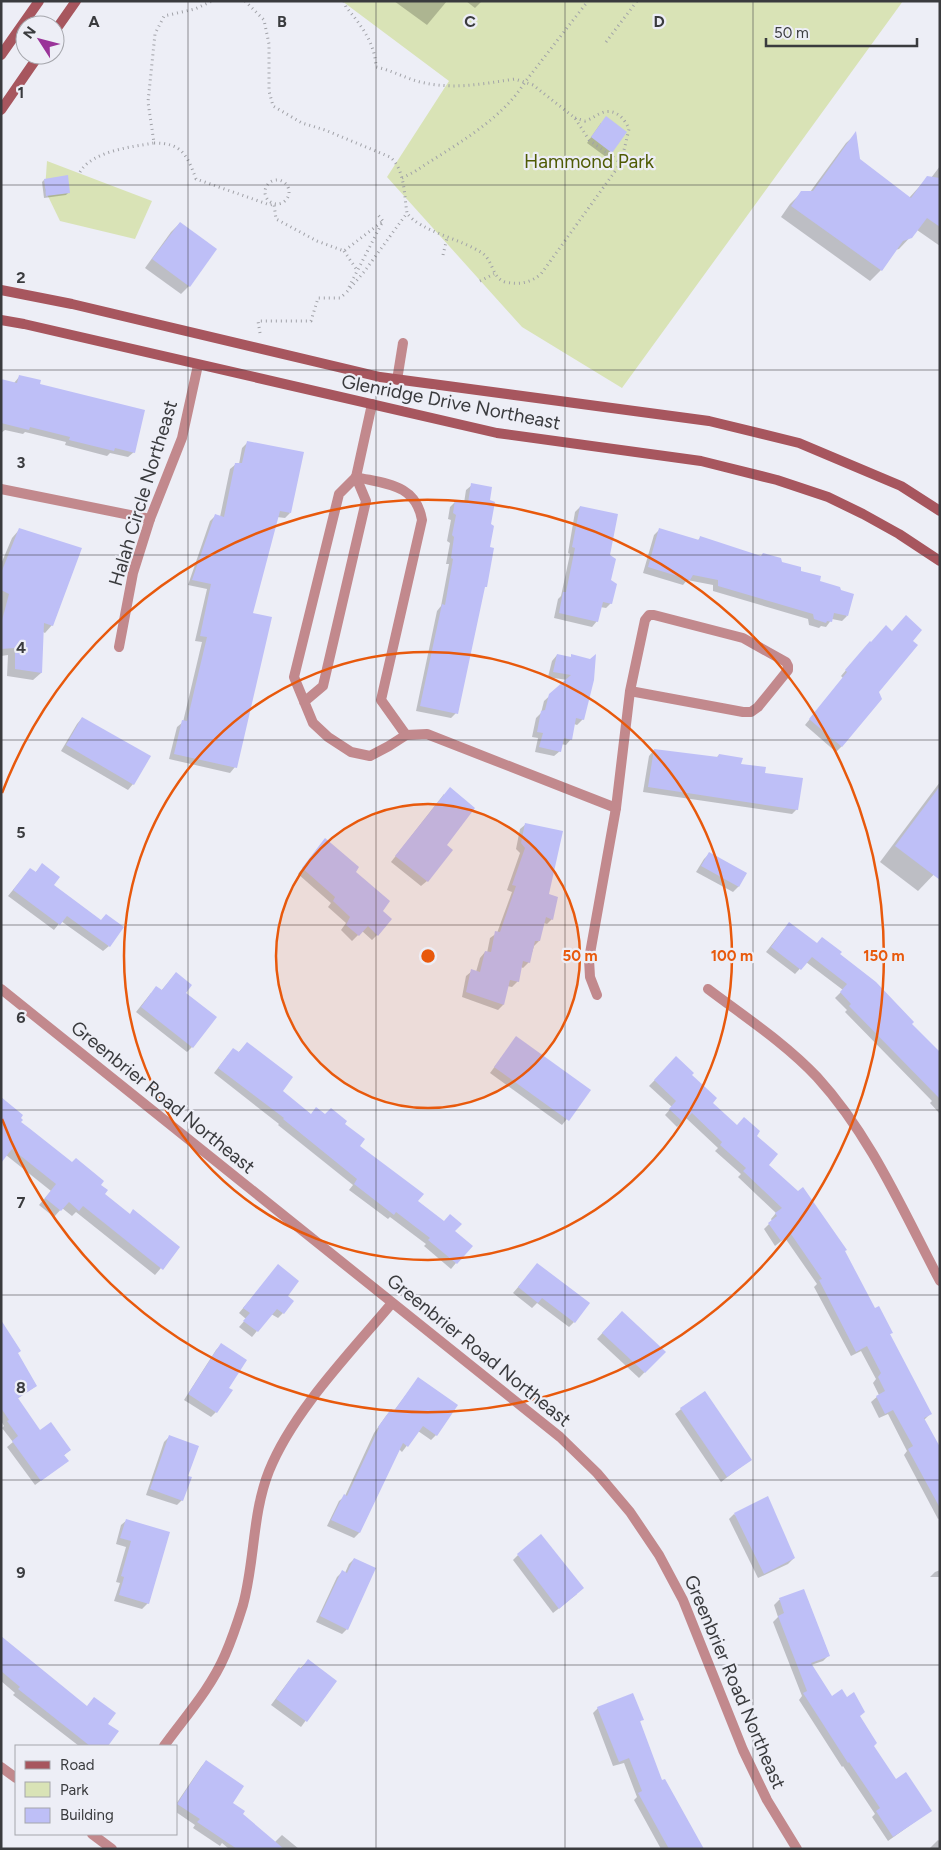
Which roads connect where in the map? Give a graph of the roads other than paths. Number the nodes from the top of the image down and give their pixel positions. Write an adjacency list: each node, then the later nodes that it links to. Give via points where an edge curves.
1 (40, 1): 4 (main road)
2 (76, 1): 3 (main road)
3 (65, 17)
4 (1, 55)
5 (32, 65): 6 (main road)
6 (1, 110)
7 (1, 290): 11 (main road, Glenridge Drive Northeast)
8 (1, 320): 10 (main road, Glenridge Drive Northeast)
9 (403, 343): 11 (street)
10 (198, 365): 12 (main road, Glenridge Drive Northeast); 16 (street, Halah Circle Northeast, via 182,438)
11 (397, 380): 15 (main road, Glenridge Drive Northeast, via 709,421 800,443 901,486)
12 (372, 404): 13 (street); 17 (main road, Glenridge Drive Northeast, via 497,433 701,461 777,480 828,497 863,514)
13 (356, 477): 20 (street, via 339,494 294,678); 20 (street, via 366,502 322,686); 21 (street, via 401,488 420,507 422,520 381,700)
14 (1, 490): 16 (street)
15 (940, 511)
16 (150, 519): 18 (street, Halah Circle Northeast, via 133,573)
17 (940, 561)
18 (119, 646)
19 (630, 691): 19 (street, via 645,620 654,614 743,638 788,666 788,670 751,712); 22 (street)
20 (304, 702): 21 (street, via 313,723 351,752 370,756)
21 (406, 735): 22 (street, via 427,734)
22 (616, 808): 25 (street, via 589,959 590,977)
23 (708, 989): 26 (street, via 787,1048 843,1109 874,1154)
24 (1, 990): 27 (street, Greenbrier Road Northeast)
25 (597, 995)
26 (940, 1281)
27 (392, 1303): 28 (street, via 308,1404 283,1442 269,1471 260,1501 243,1604 225,1656 204,1693); 33 (street, Greenbrier Road Northeast, via 560,1437 630,1512 659,1555 683,1600 742,1750 767,1800)
28 (165, 1745)
29 (1, 1767): 30 (street)
30 (15, 1777)
31 (96, 1835): 32 (street)
32 (112, 1849)
33 (798, 1849)

